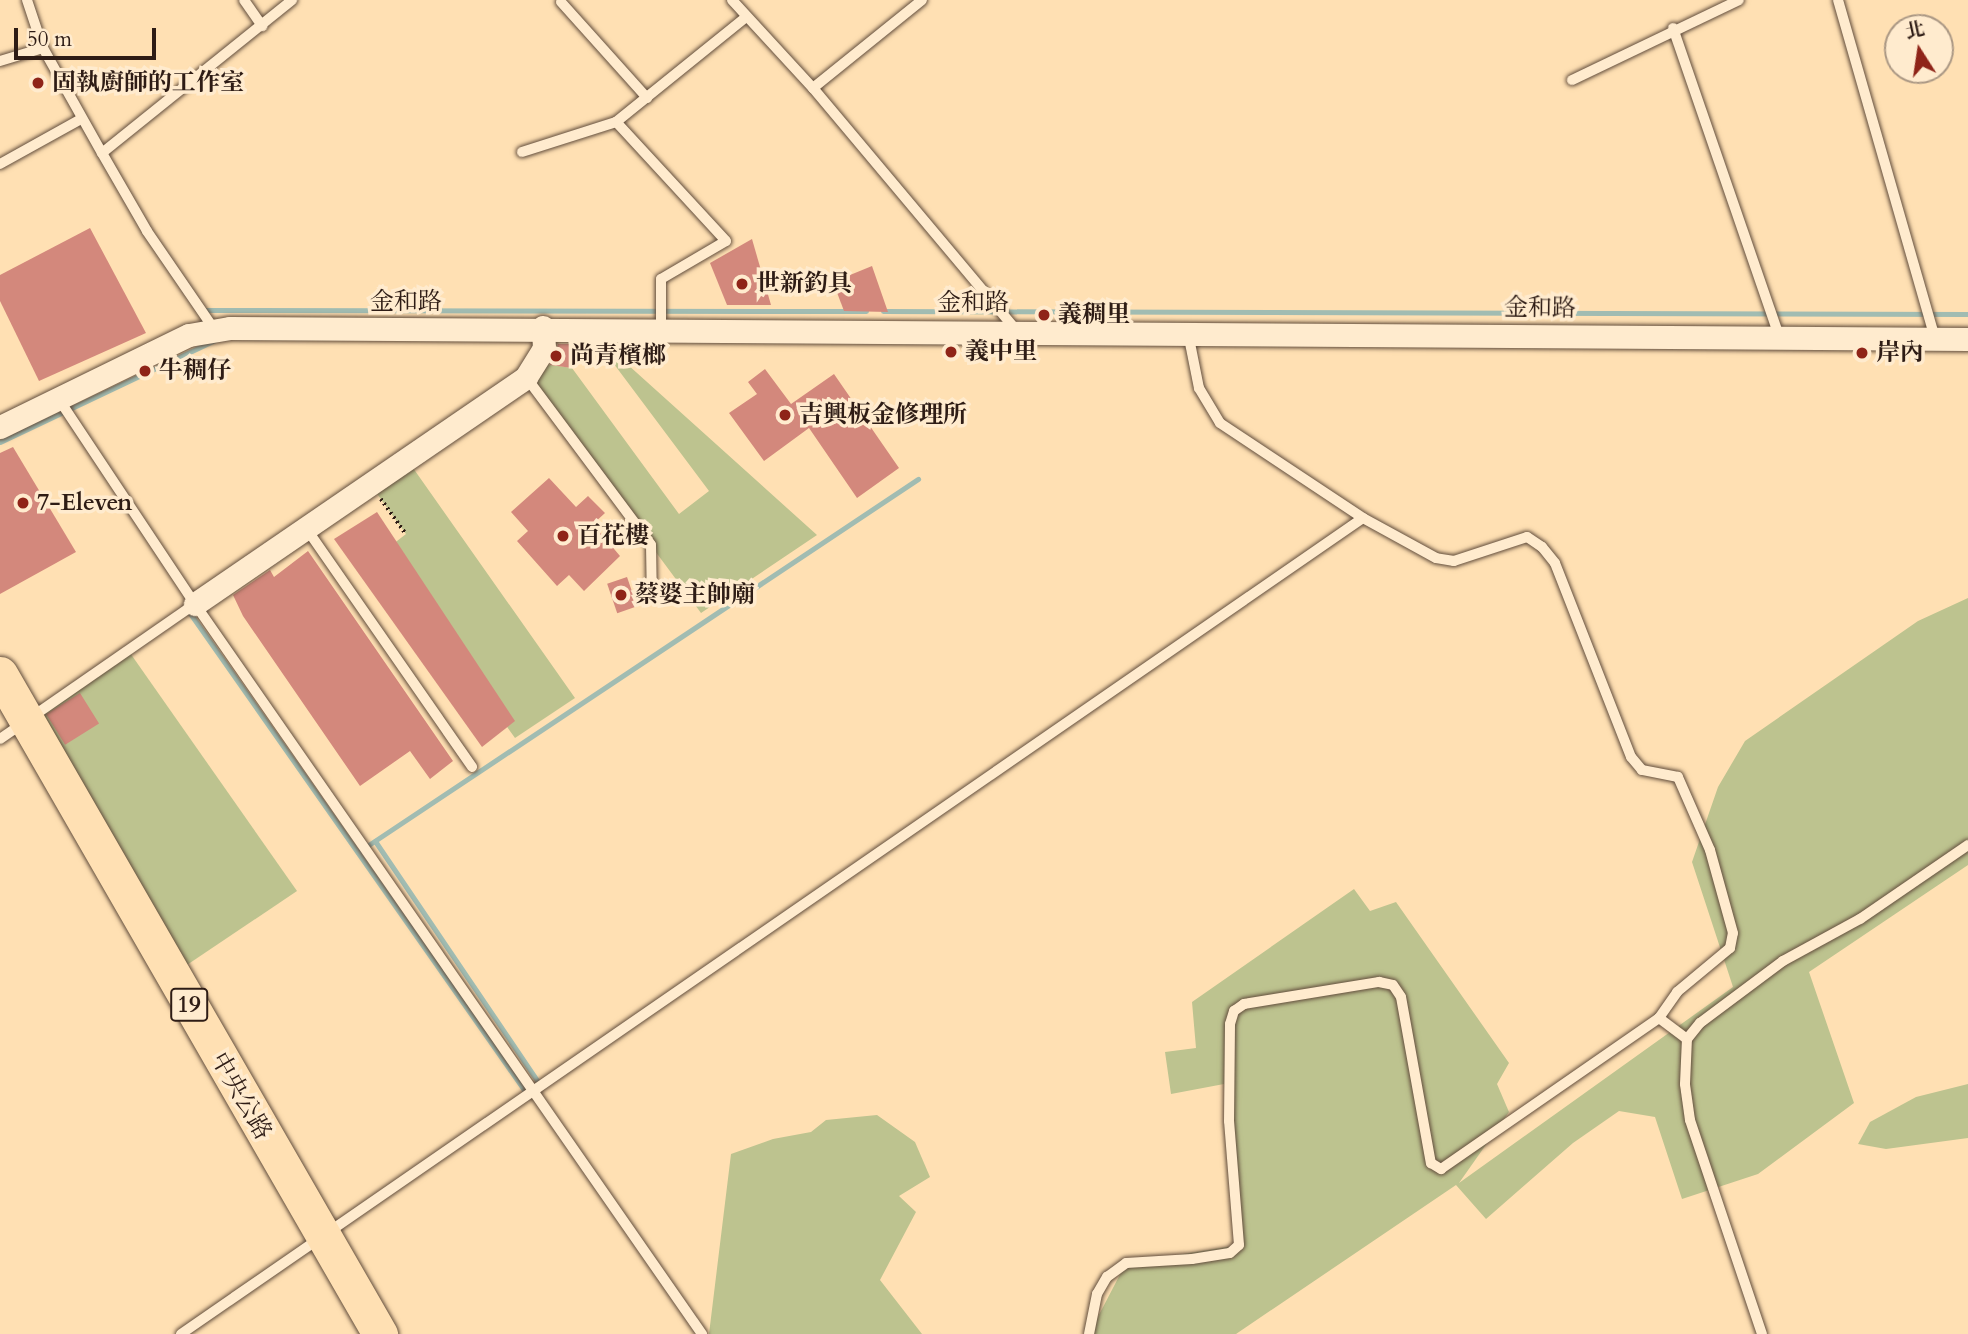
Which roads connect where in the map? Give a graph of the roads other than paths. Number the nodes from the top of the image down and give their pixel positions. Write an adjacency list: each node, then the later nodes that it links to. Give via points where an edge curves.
1 (27, 0): 12 (lane)
2 (244, 0): 10 (lane)
3 (292, 0): 10 (lane)
4 (732, 0): 9 (lane)
5 (922, 0): 15 (lane)
6 (1739, 0): 11 (lane)
7 (1838, 0): 28 (lane)
8 (561, 2): 16 (lane)
9 (746, 17): 15 (lane); 16 (lane)
10 (262, 26): 20 (lane)
11 (1673, 28): 14 (lane); 27 (lane)
12 (43, 48): 13 (lane); 17 (lane)
13 (0, 61)
14 (1572, 80)
15 (813, 88): 25 (lane)
16 (647, 98): 18 (lane)
17 (82, 119): 20 (lane); 21 (lane)
18 (616, 122): 19 (lane); 23 (lane, via 726,241 661,279)
19 (522, 152)
20 (102, 153): 24 (lane, via 147,231)
21 (0, 164)
22 (543, 327): 23 (street, 金和路); 24 (street, 金和路); 30 (street, via 544,348)
23 (661, 328): 25 (street, 金和路)
24 (214, 329): 31 (street, 金和路, via 190,335)
25 (1016, 330): 26 (street, 金和路)
26 (1187, 331): 27 (street, 金和路); 33 (lane, via 1199,388 1220,424)
27 (1779, 336): 28 (street, 金和路)
28 (1935, 338): 29 (street, 金和路)
29 (1968, 339)
30 (527, 376): 34 (street); 35 (lane, via 651,545)
31 (58, 398): 32 (street, 金和路); 36 (lane)
32 (0, 427)
33 (1363, 518): 41 (lane, via 1436,558 1454,561 1527,537 1555,563 1631,757 1642,771 1678,777 1710,850 1734,933 1730,947 1677,992); 43 (lane)
34 (302, 531): 36 (street); 39 (lane)
35 (652, 584)
36 (195, 604): 38 (lane); 43 (lane)
37 (0, 674): 38 (main road, 中央公路 / 19)
38 (14, 730): 44 (main road, 中央公路 / 19)
39 (472, 767)
40 (1968, 845): 42 (lane, via 1860,919 1783,961 1700,1023)
41 (1660, 1018): 42 (lane); 48 (lane, via 1441,1169 1431,1163 1401,997 1393,985 1379,982 1244,1004 1234,1011 1230,1024 1229,1121 1242,1235 1239,1245 1230,1253 1126,1264 1107,1277 1097,1294)
42 (1687, 1039): 49 (lane, via 1685,1084 1690,1120)
43 (534, 1090): 44 (lane); 47 (lane)
44 (322, 1238): 45 (lane); 46 (main road, 中央公路 / 19)
45 (181, 1334)
46 (380, 1334)
47 (702, 1334)
48 (1090, 1334)
49 (1762, 1334)

